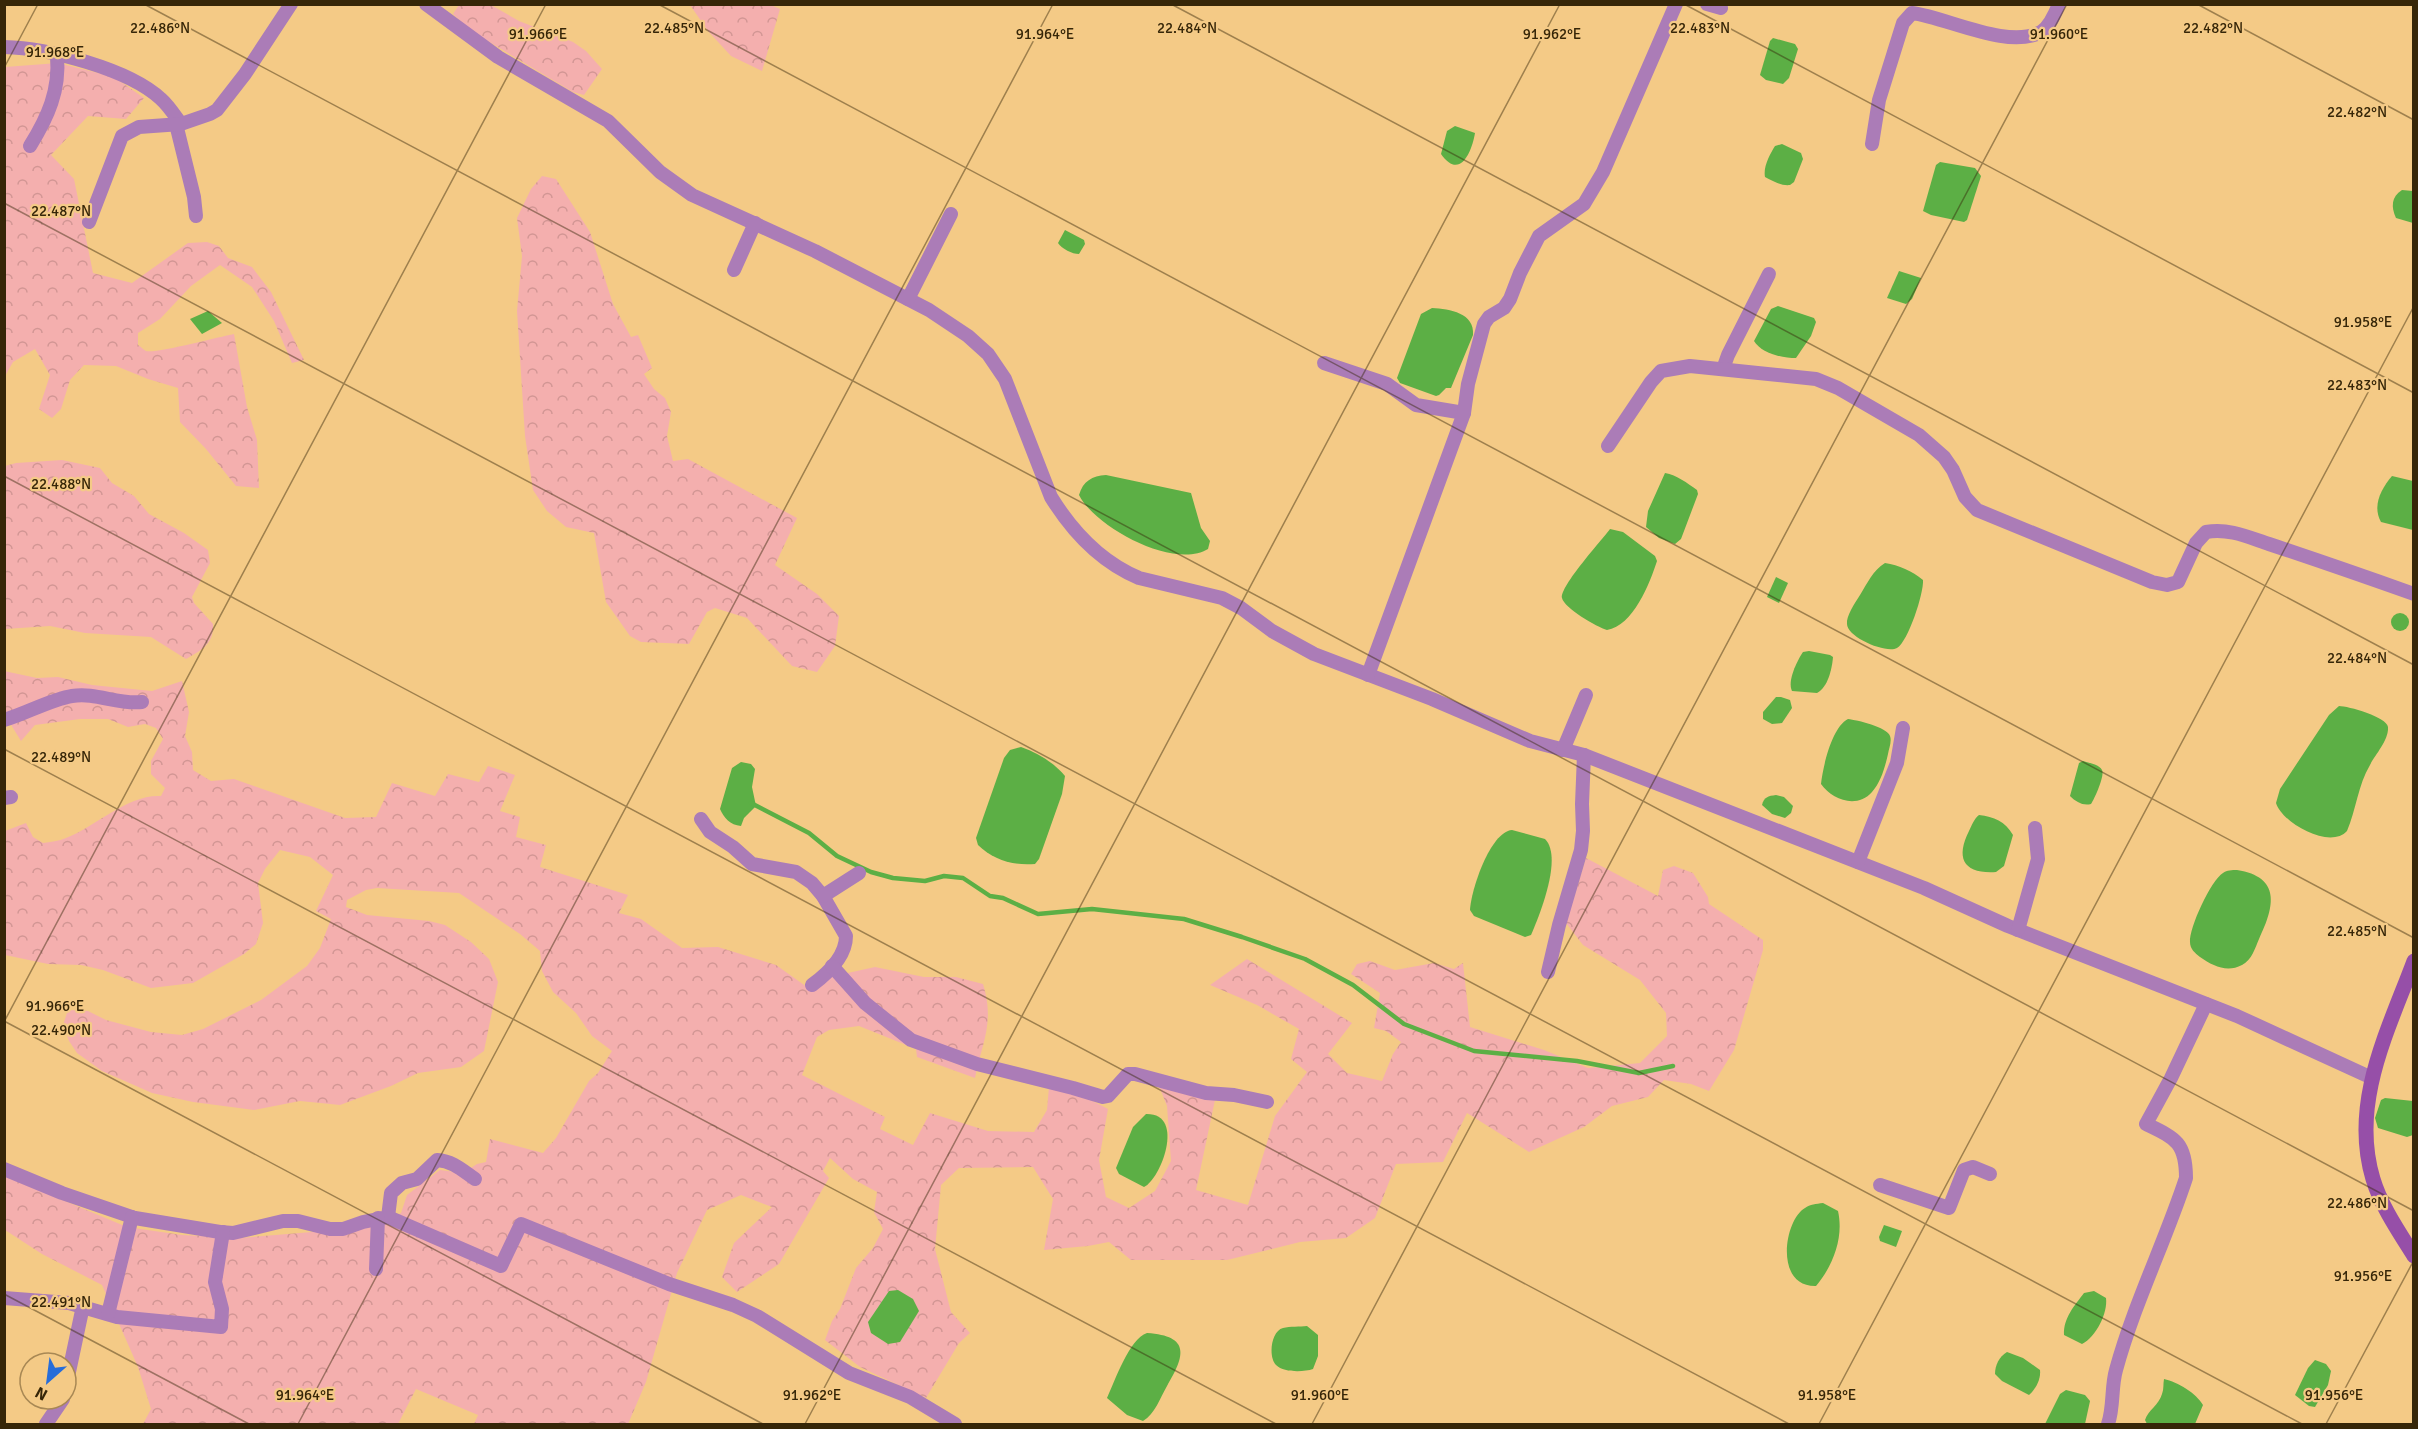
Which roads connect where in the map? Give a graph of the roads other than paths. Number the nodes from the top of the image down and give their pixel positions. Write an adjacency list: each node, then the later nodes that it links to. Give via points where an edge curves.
1 (291, 4): 7 (street, via 217,110)
2 (426, 4): 13 (street, via 498,57 608,121 673,184)
3 (1676, 4): 19 (street, via 1603,172 1584,204 1539,236 1510,299 1484,324)
4 (2059, 4): 8 (street, via 2048,26 2040,32 2012,37 1912,13 1903,23 1879,100)
5 (4, 47): 6 (street)
6 (57, 56): 7 (street, via 136,80 161,99); 9 (street, via 54,97)
7 (178, 124): 11 (street); 12 (street, via 139,127 122,135)
8 (1872, 144)
9 (30, 146)
10 (951, 214): 16 (street)
11 (196, 216)
12 (89, 222)
13 (755, 223): 14 (street); 16 (street)
14 (734, 270)
15 (1769, 274): 18 (street)
16 (908, 299): 22 (street, via 950,323 988,354 1005,380 1055,504 1072,528 1113,565 1138,578 1222,598 1294,644)
17 (1324, 363): 19 (street, via 1387,384 1416,405)
18 (1723, 369): 20 (street, via 1690,366 1661,371); 21 (street, via 1816,379 1838,388 1932,446 1953,470 1965,497 1977,510 2152,582 2178,582 2196,543 2206,532 2218,531 2240,533)
19 (1464, 413): 22 (street)
20 (1608, 446)
21 (2414, 594)
22 (1368, 675): 27 (street, via 1530,741)
23 (1586, 695): 27 (street)
24 (142, 702): 25 (street, via 96,695 70,696)
25 (4, 720)
26 (1903, 728): 31 (street, via 1897,763)
27 (1563, 750): 28 (street)
28 (1584, 755): 31 (street); 37 (street, via 1581,850)
29 (701, 819): 33 (street, via 710,832 752,864 796,872)
30 (2035, 828): 34 (street, via 2038,859)
31 (1858, 862): 34 (street)
32 (859, 873): 33 (street)
33 (823, 896): 36 (street, via 846,936)
34 (2018, 930): 39 (street)
35 (2414, 961): 40 (main road)
36 (832, 966): 38 (street); 41 (street, via 865,1003 911,1040 977,1065 1103,1097 1128,1074 1135,1074 1206,1093)
37 (1548, 972)
38 (812, 985)
39 (2206, 1004): 40 (street); 58 (street, via 2146,1124 2173,1137 2182,1150 2186,1178 2115,1372)
40 (2372, 1078): 49 (main road, via 2365,1136 2373,1180)
41 (1267, 1102)
42 (4, 1169): 46 (street)
43 (1990, 1174): 45 (street, via 1973,1167 1964,1170 1949,1208)
44 (475, 1179): 47 (street, via 454,1164 437,1160 417,1179 402,1183 391,1193)
45 (1880, 1185)
46 (132, 1217): 48 (street); 53 (street)
47 (383, 1218): 48 (street, via 343,1228 282,1221); 50 (street); 57 (street, via 501,1266 521,1224 757,1316 841,1368 910,1397)
48 (223, 1232): 53 (street, via 215,1282 222,1309 221,1327)
49 (2414, 1256)
50 (376, 1269)
51 (4, 1298): 52 (street)
52 (83, 1306): 53 (street); 54 (street)
53 (108, 1314)
54 (73, 1351)
55 (55, 1411): 56 (street)
56 (45, 1425)
57 (955, 1425)
58 (2108, 1425)

